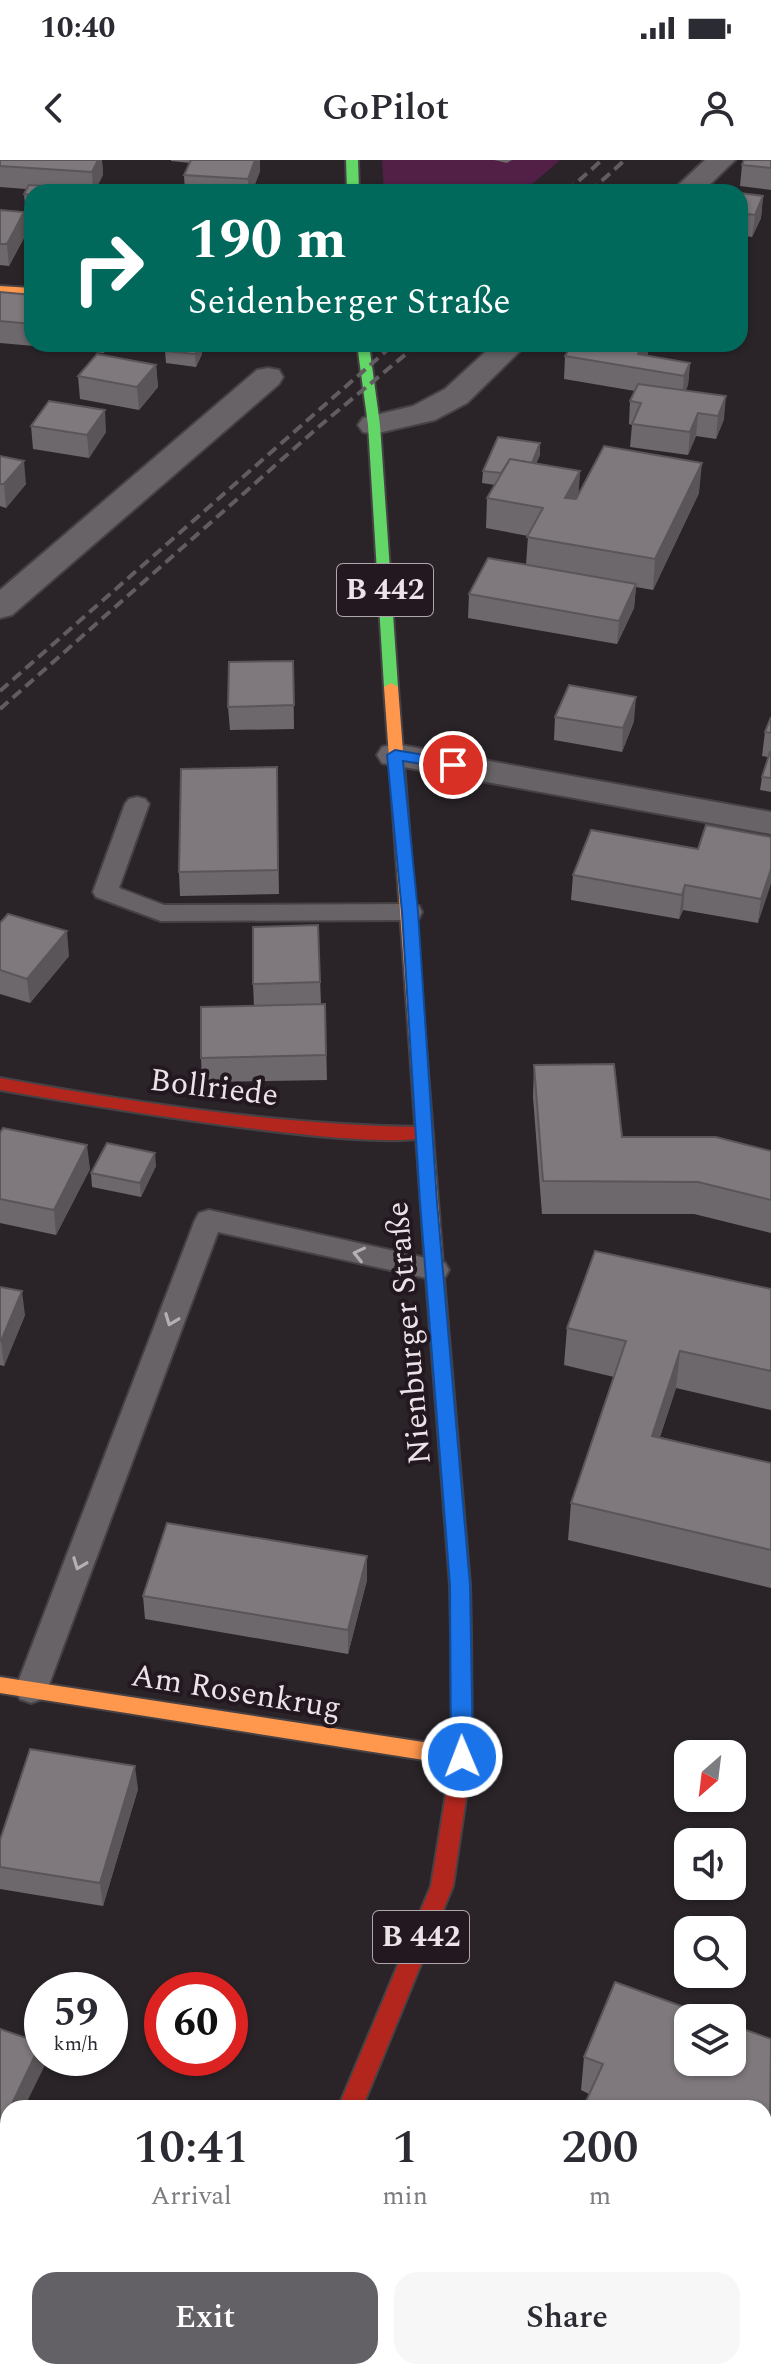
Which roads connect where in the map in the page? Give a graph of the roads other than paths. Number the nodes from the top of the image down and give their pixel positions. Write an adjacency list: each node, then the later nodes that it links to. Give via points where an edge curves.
1 (352, 160): 3 (main road)
2 (721, 160): 4 (street)
3 (353, 184)
4 (694, 184)
5 (0, 290): 6 (main road)
6 (24, 292)
7 (364, 352): 10 (main road, Nienburger Straße / B 442)
8 (503, 352): 10 (street, via 456,396 424,413)
9 (268, 377): 11 (street)
10 (374, 425): 12 (main road, Nienburger Straße / B 442)
11 (0, 608)
12 (395, 755): 14 (street); 15 (main road, Nienburger Straße / B 442)
13 (137, 804): 15 (lane, via 105,892 161,913)
14 (771, 823)
15 (410, 912): 17 (main road, Nienburger Straße / B 442)
16 (0, 1084): 17 (main road, Bollriede, via 184,1118 386,1135)
17 (424, 1133): 18 (main road, Nienburger Straße / B 442)
18 (435, 1270): 20 (lane, one-way to 20, via 209,1220); 21 (main road, Nienburger Straße / B 442, via 460,1585)
19 (0, 1685): 20 (main road, Am Rosenkrug)
20 (31, 1690): 21 (main road, Am Rosenkrug)
21 (462, 1757): 22 (main road, Nienburger Straße / B 442, via 442,1886)
22 (353, 2100)

